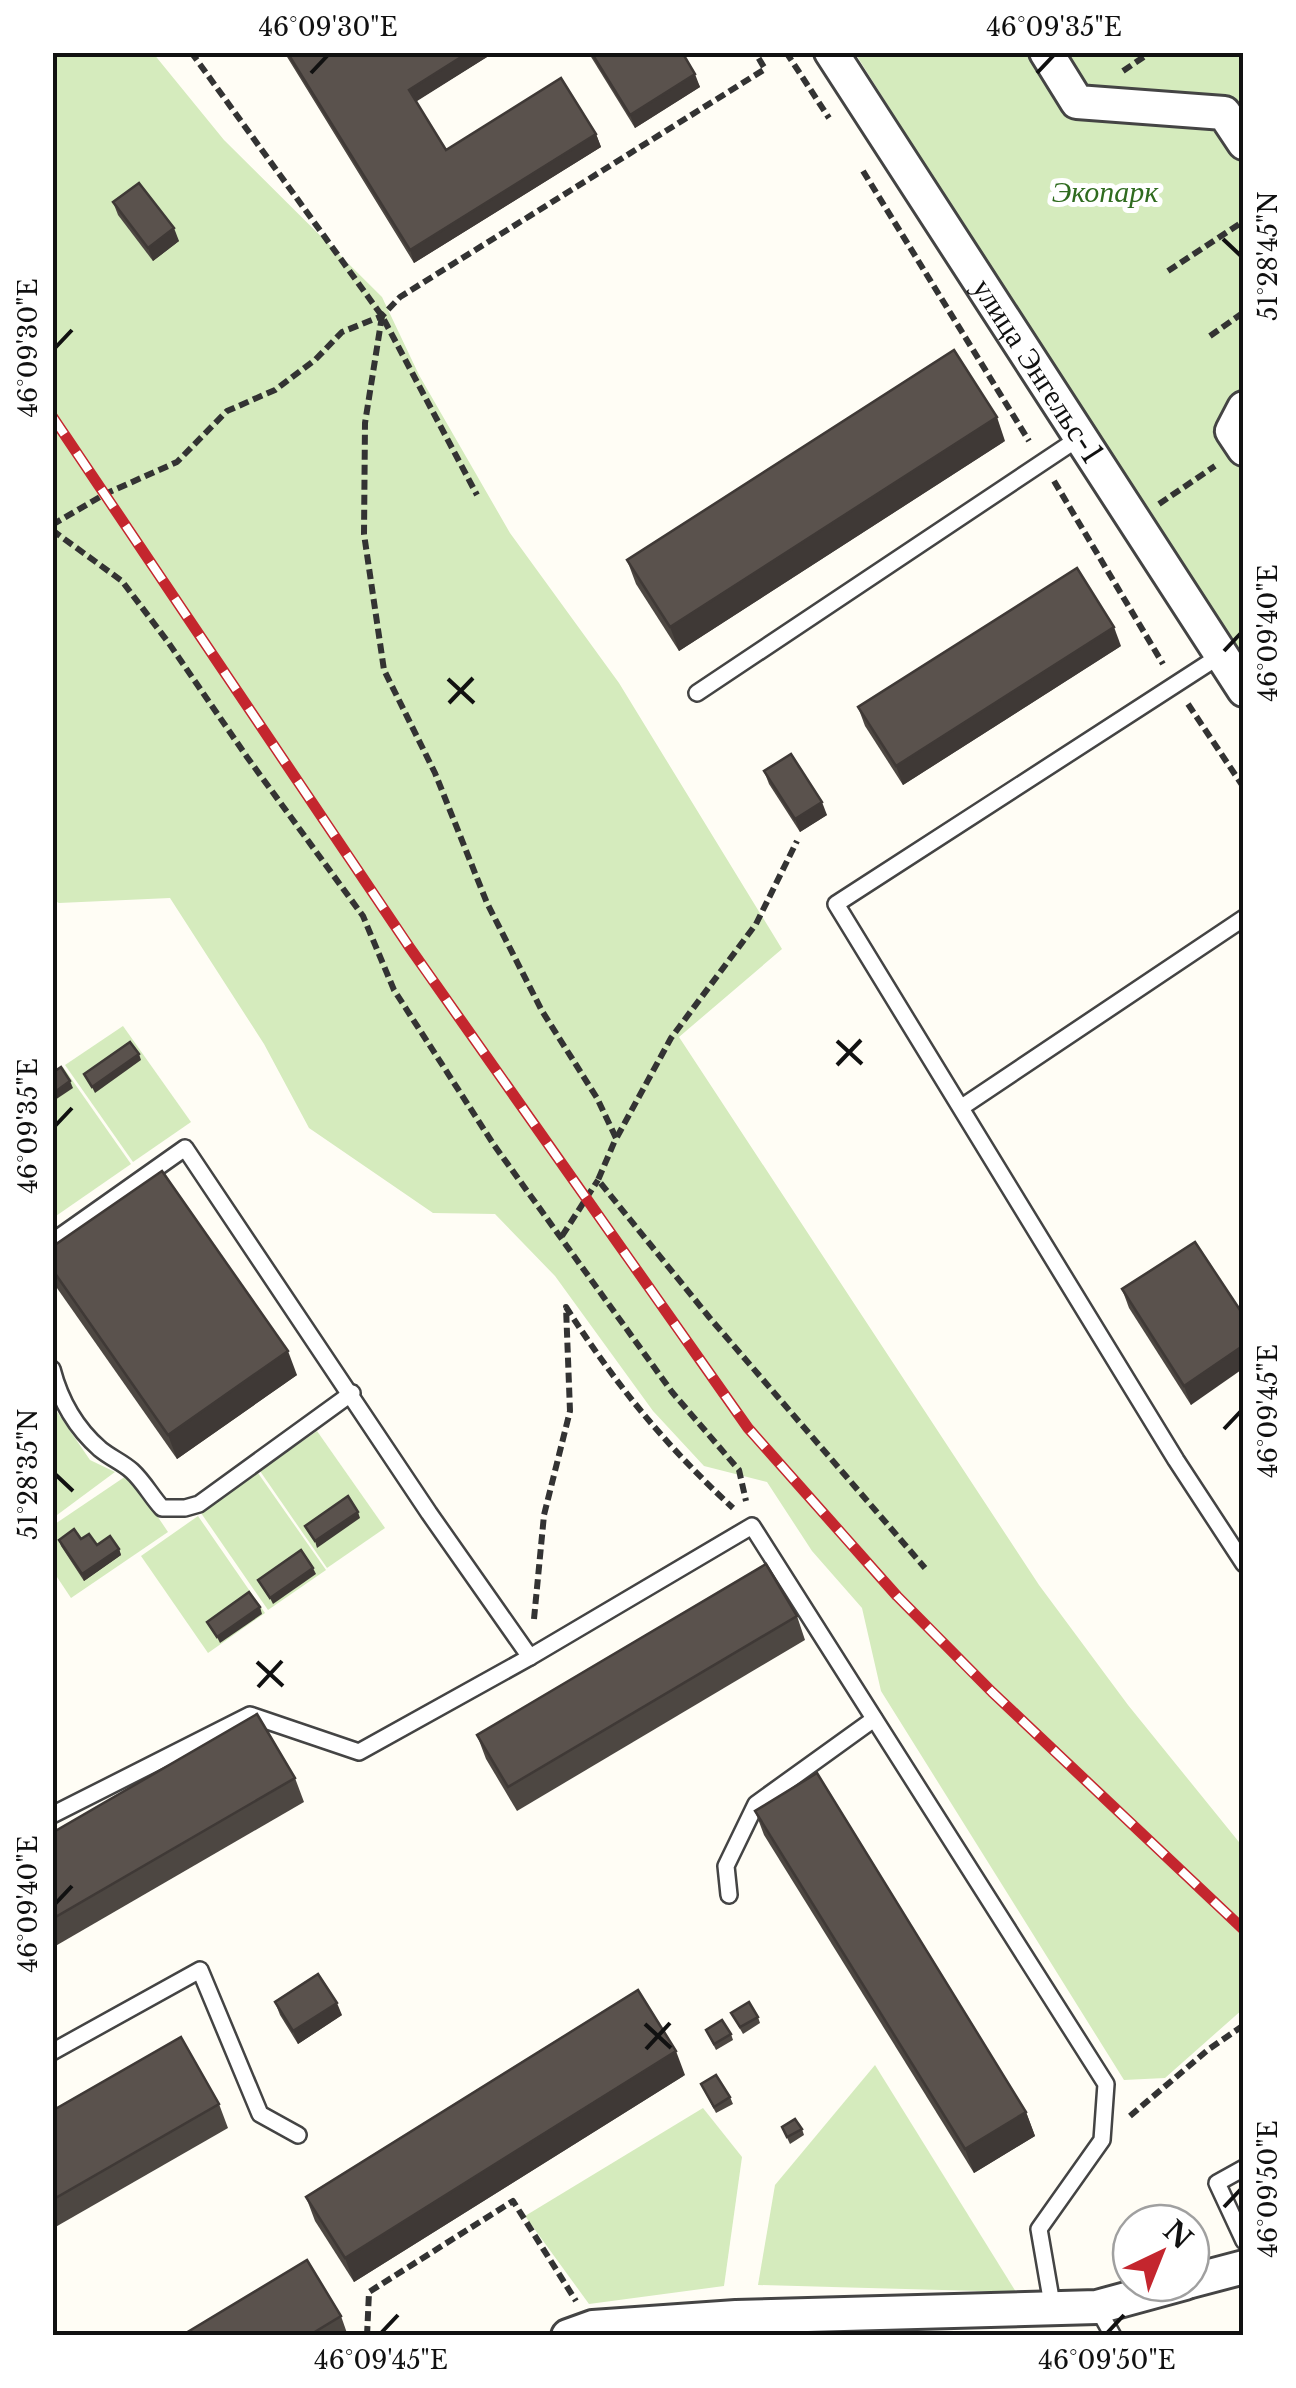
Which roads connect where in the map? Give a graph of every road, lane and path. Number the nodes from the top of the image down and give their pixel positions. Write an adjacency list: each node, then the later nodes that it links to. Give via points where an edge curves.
1 (191, 52): 12 (path)
2 (755, 52): 12 (path, via 765,68 400,297)
3 (786, 52): 6 (path)
4 (832, 52): 15 (street, улица Энгельс-1)
5 (1046, 52): 7 (street, via 1077,102 1224,113)
6 (834, 127)
7 (1244, 143)
8 (853, 157): 17 (path)
9 (1244, 221): 10 (path)
10 (1168, 271)
11 (1244, 312): 13 (path)
12 (382, 316): 18 (path); 20 (path, via 342,332 275,390 227,411 177,462); 29 (path, via 365,423 364,534 384,670 435,773 486,903)
13 (1210, 336)
14 (1244, 408): 16 (street, via 1232,431)
15 (1079, 438): 17 (lane); 19 (street, улица Энгельс-1)
16 (1243, 448): 19 (path)
17 (1043, 463): 22 (path); 24 (lane)
18 (477, 495)
19 (1135, 521): 21 (street, улица Энгельс-1)
20 (52, 527): 31 (path, via 122,581 168,642 363,916 394,990)
21 (1221, 655): 22 (lane); 23 (street, улица Энгельс-1)
22 (1175, 684): 25 (path); 28 (lane, via 836,904)
23 (1244, 690)
24 (697, 693)
25 (1244, 788)
26 (797, 841): 29 (path, via 756,924 671,1038)
27 (1244, 918): 28 (lane)
28 (962, 1107): 36 (lane)
29 (616, 1138): 30 (path)
30 (598, 1180): 31 (path); 37 (path)
31 (562, 1236): 35 (path, via 672,1392 739,1470)
32 (52, 1242): 34 (lane, via 185,1148)
33 (52, 1370): 34 (lane, via 62,1400 84,1431 138,1476 162,1508 174,1509 199,1504)
34 (352, 1393): 38 (lane)
35 (752, 1526): 38 (lane); 38 (path, via 679,1458 610,1375 566,1307 570,1411 544,1515); 39 (lane)
36 (1244, 1564)
37 (924, 1568)
38 (530, 1657): 40 (lane, via 359,1752 250,1716)
39 (874, 1719): 41 (lane, via 756,1804 726,1866); 45 (lane, via 1106,2084)
40 (52, 1815)
41 (729, 1895)
42 (1244, 2025): 45 (path)
43 (52, 2052): 44 (lane, via 200,1970 260,2114)
44 (298, 2135)
45 (1102, 2140): 51 (lane, via 1039,2229)
46 (1244, 2168): 47 (lane, via 1217,2183)
47 (1244, 2241)
48 (1244, 2267): 49 (street)
49 (1211, 2276)
50 (1143, 2303): 52 (street)
51 (1053, 2310): 52 (street); 53 (street, via 736,2317)
52 (1105, 2321)
53 (581, 2331): 54 (path, via 513,2201 370,2292)
54 (367, 2336)

